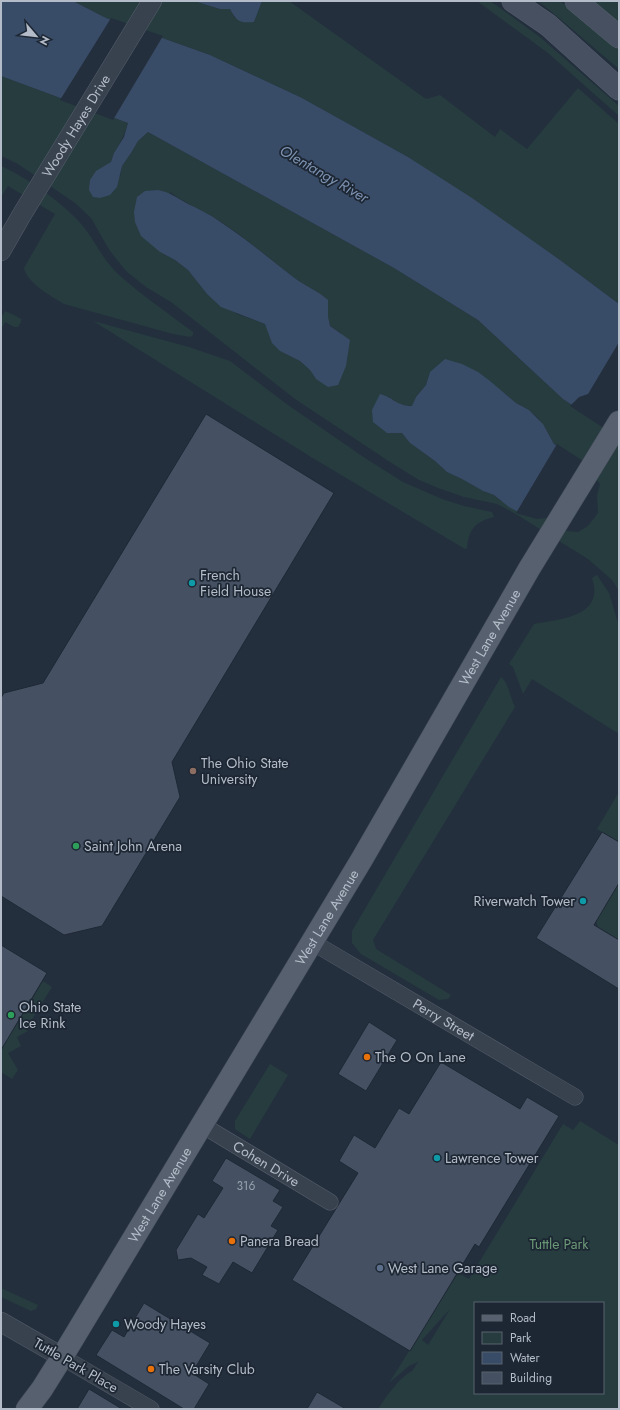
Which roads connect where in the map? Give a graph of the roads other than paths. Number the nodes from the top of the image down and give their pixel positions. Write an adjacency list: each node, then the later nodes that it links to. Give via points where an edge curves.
1 (152, 1): 6 (street, Woody Hayes Drive)
2 (513, 1): 5 (main road, via 548,25)
3 (576, 1): 4 (main road)
4 (619, 37)
5 (619, 89)
6 (1, 251)
7 (619, 422): 8 (main road, West Lane Avenue, via 529,569)
8 (312, 942): 9 (street, Perry Street); 10 (main road, West Lane Avenue)
9 (575, 1097)
10 (202, 1125): 11 (street, Cohen Drive); 13 (main road, West Lane Avenue)
11 (330, 1202)
12 (1, 1322): 13 (street, Tuttle Park Place)
13 (62, 1357): 14 (main road, West Lane Avenue); 15 (street, Tuttle Park Place)
14 (27, 1409)
15 (151, 1409)

